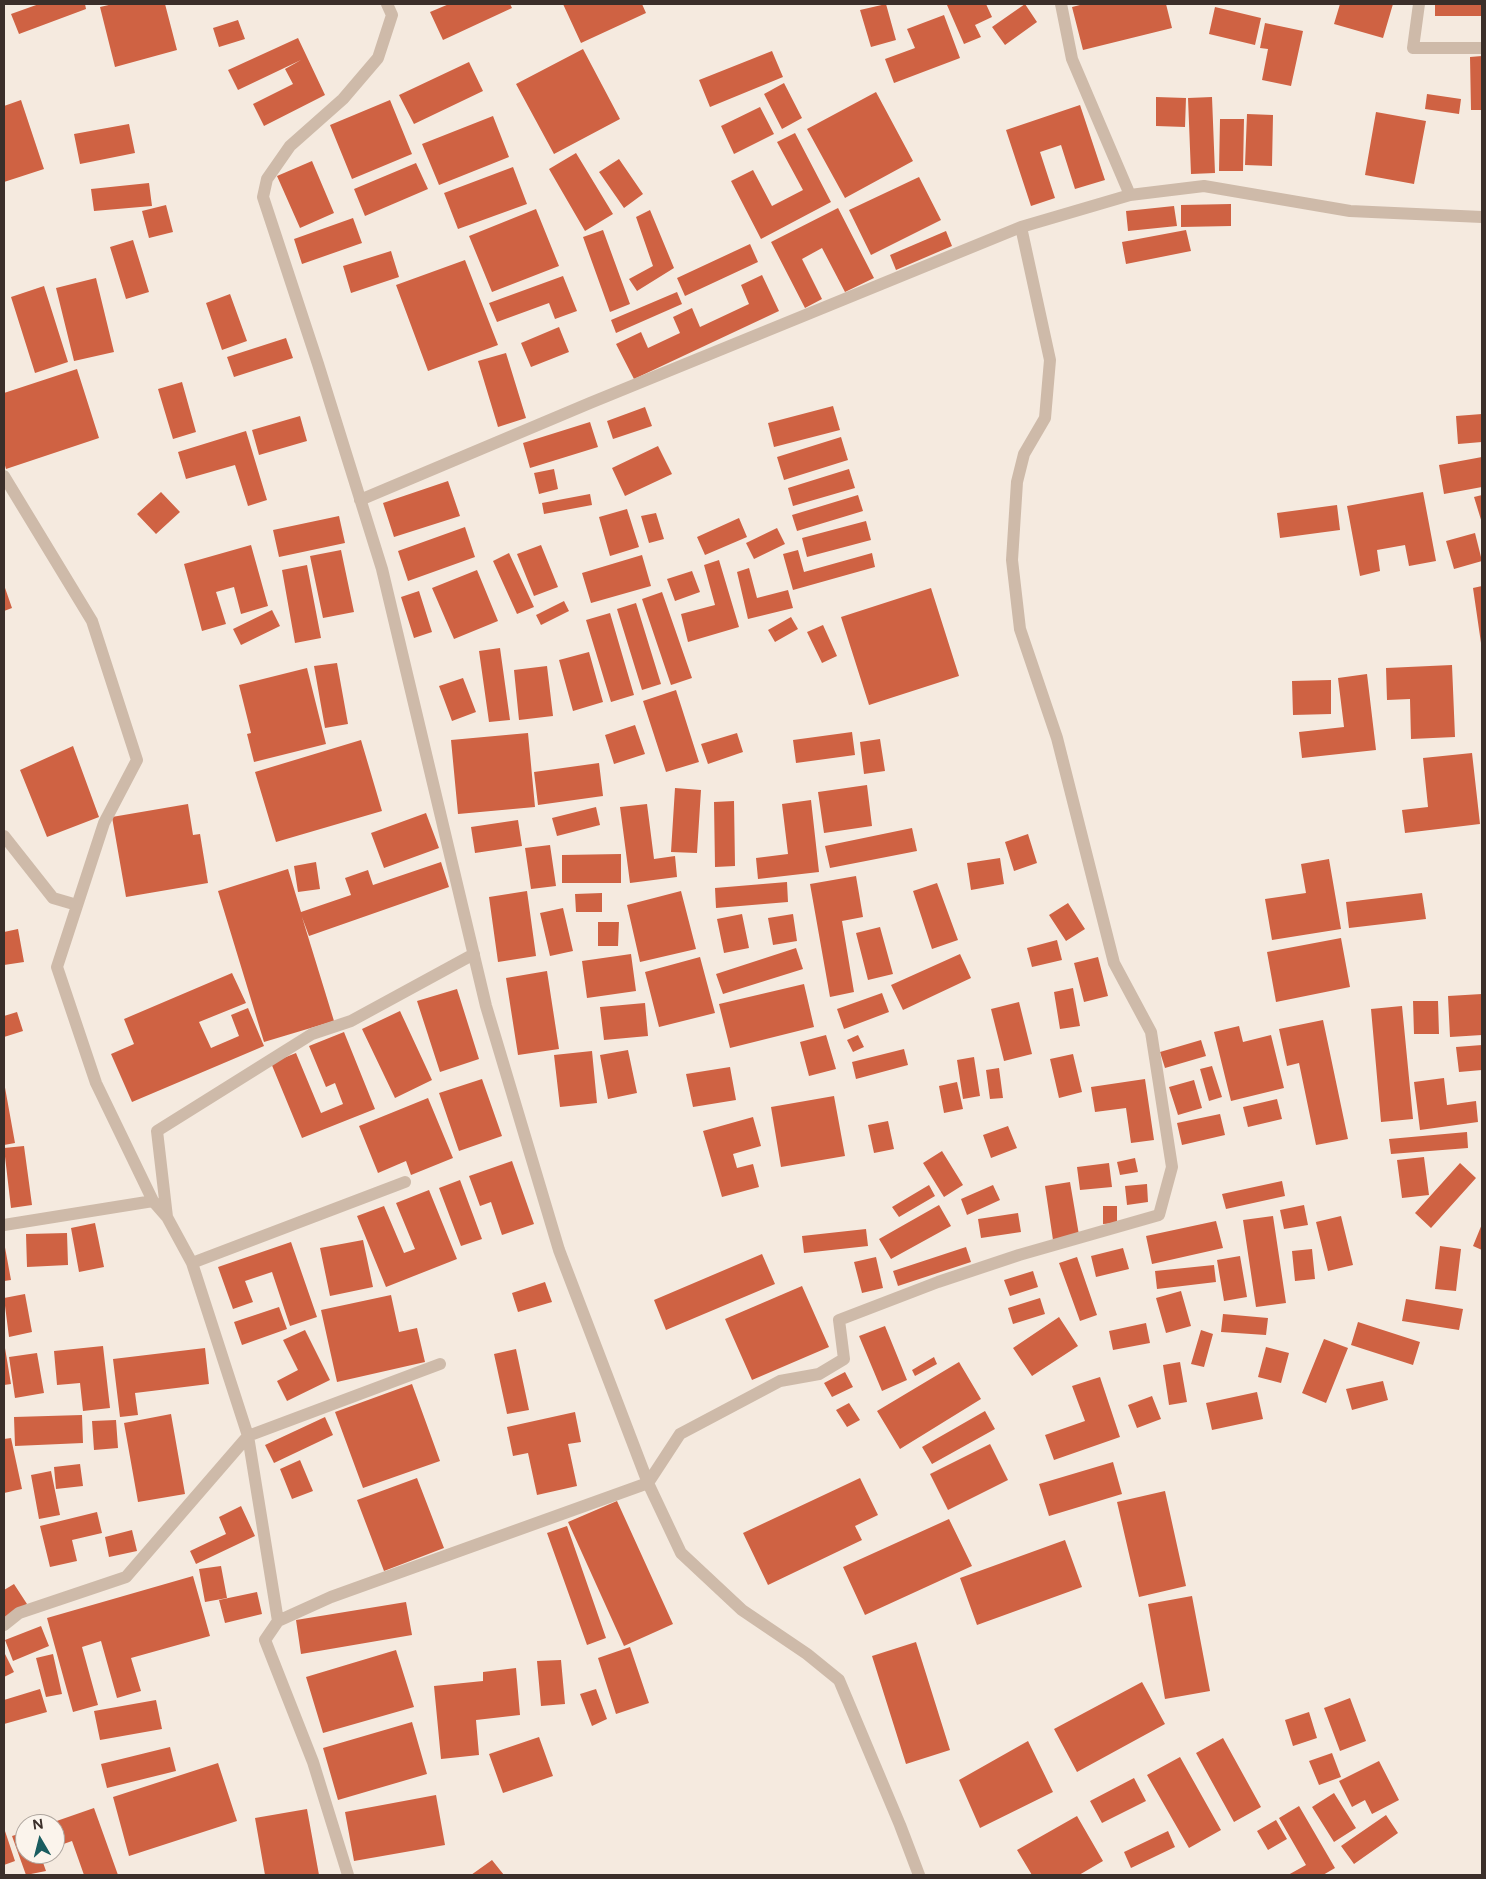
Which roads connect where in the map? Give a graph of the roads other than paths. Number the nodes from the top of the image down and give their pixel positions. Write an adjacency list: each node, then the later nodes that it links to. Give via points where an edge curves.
1 (387, 4): 9 (street, via 392,15 378,58 343,99 290,146 267,179 263,197)
2 (1061, 4): 5 (street, via 1072,59)
3 (1419, 4): 4 (street, via 1412,48)
4 (1482, 48)
5 (1130, 196): 6 (street, via 1204,186 1350,211); 7 (street)
6 (1482, 217)
7 (1021, 227): 9 (street); 20 (street, via 1050,360 1045,418 1024,454 1017,482 1012,560 1020,629 1057,738 1114,963 1150,1032 1172,1167 1160,1215 956,1276 839,1320 844,1359 818,1374 780,1381 680,1434)
8 (4, 476): 11 (street, via 92,621 137,760 104,823)
9 (360, 500): 12 (street, via 382,569)
10 (4, 836): 11 (street, via 53,898)
11 (77, 905): 14 (street, via 57,967 96,1082)
12 (474, 954): 15 (street, via 351,1021 312,1034 157,1131); 20 (street, via 486,1006 559,1250)
13 (405, 1182): 17 (street)
14 (153, 1201): 15 (street); 16 (street)
15 (167, 1217): 17 (street)
16 (4, 1225)
17 (192, 1263): 19 (street)
18 (440, 1364): 19 (street)
19 (248, 1436): 21 (street); 22 (street, via 126,1577 19,1613)
20 (648, 1483): 21 (street, via 330,1597); 24 (street, via 681,1553 742,1610 839,1680)
21 (278, 1621): 23 (street, via 265,1640 313,1762)
22 (4, 1625)
23 (348, 1875)
24 (919, 1875)

